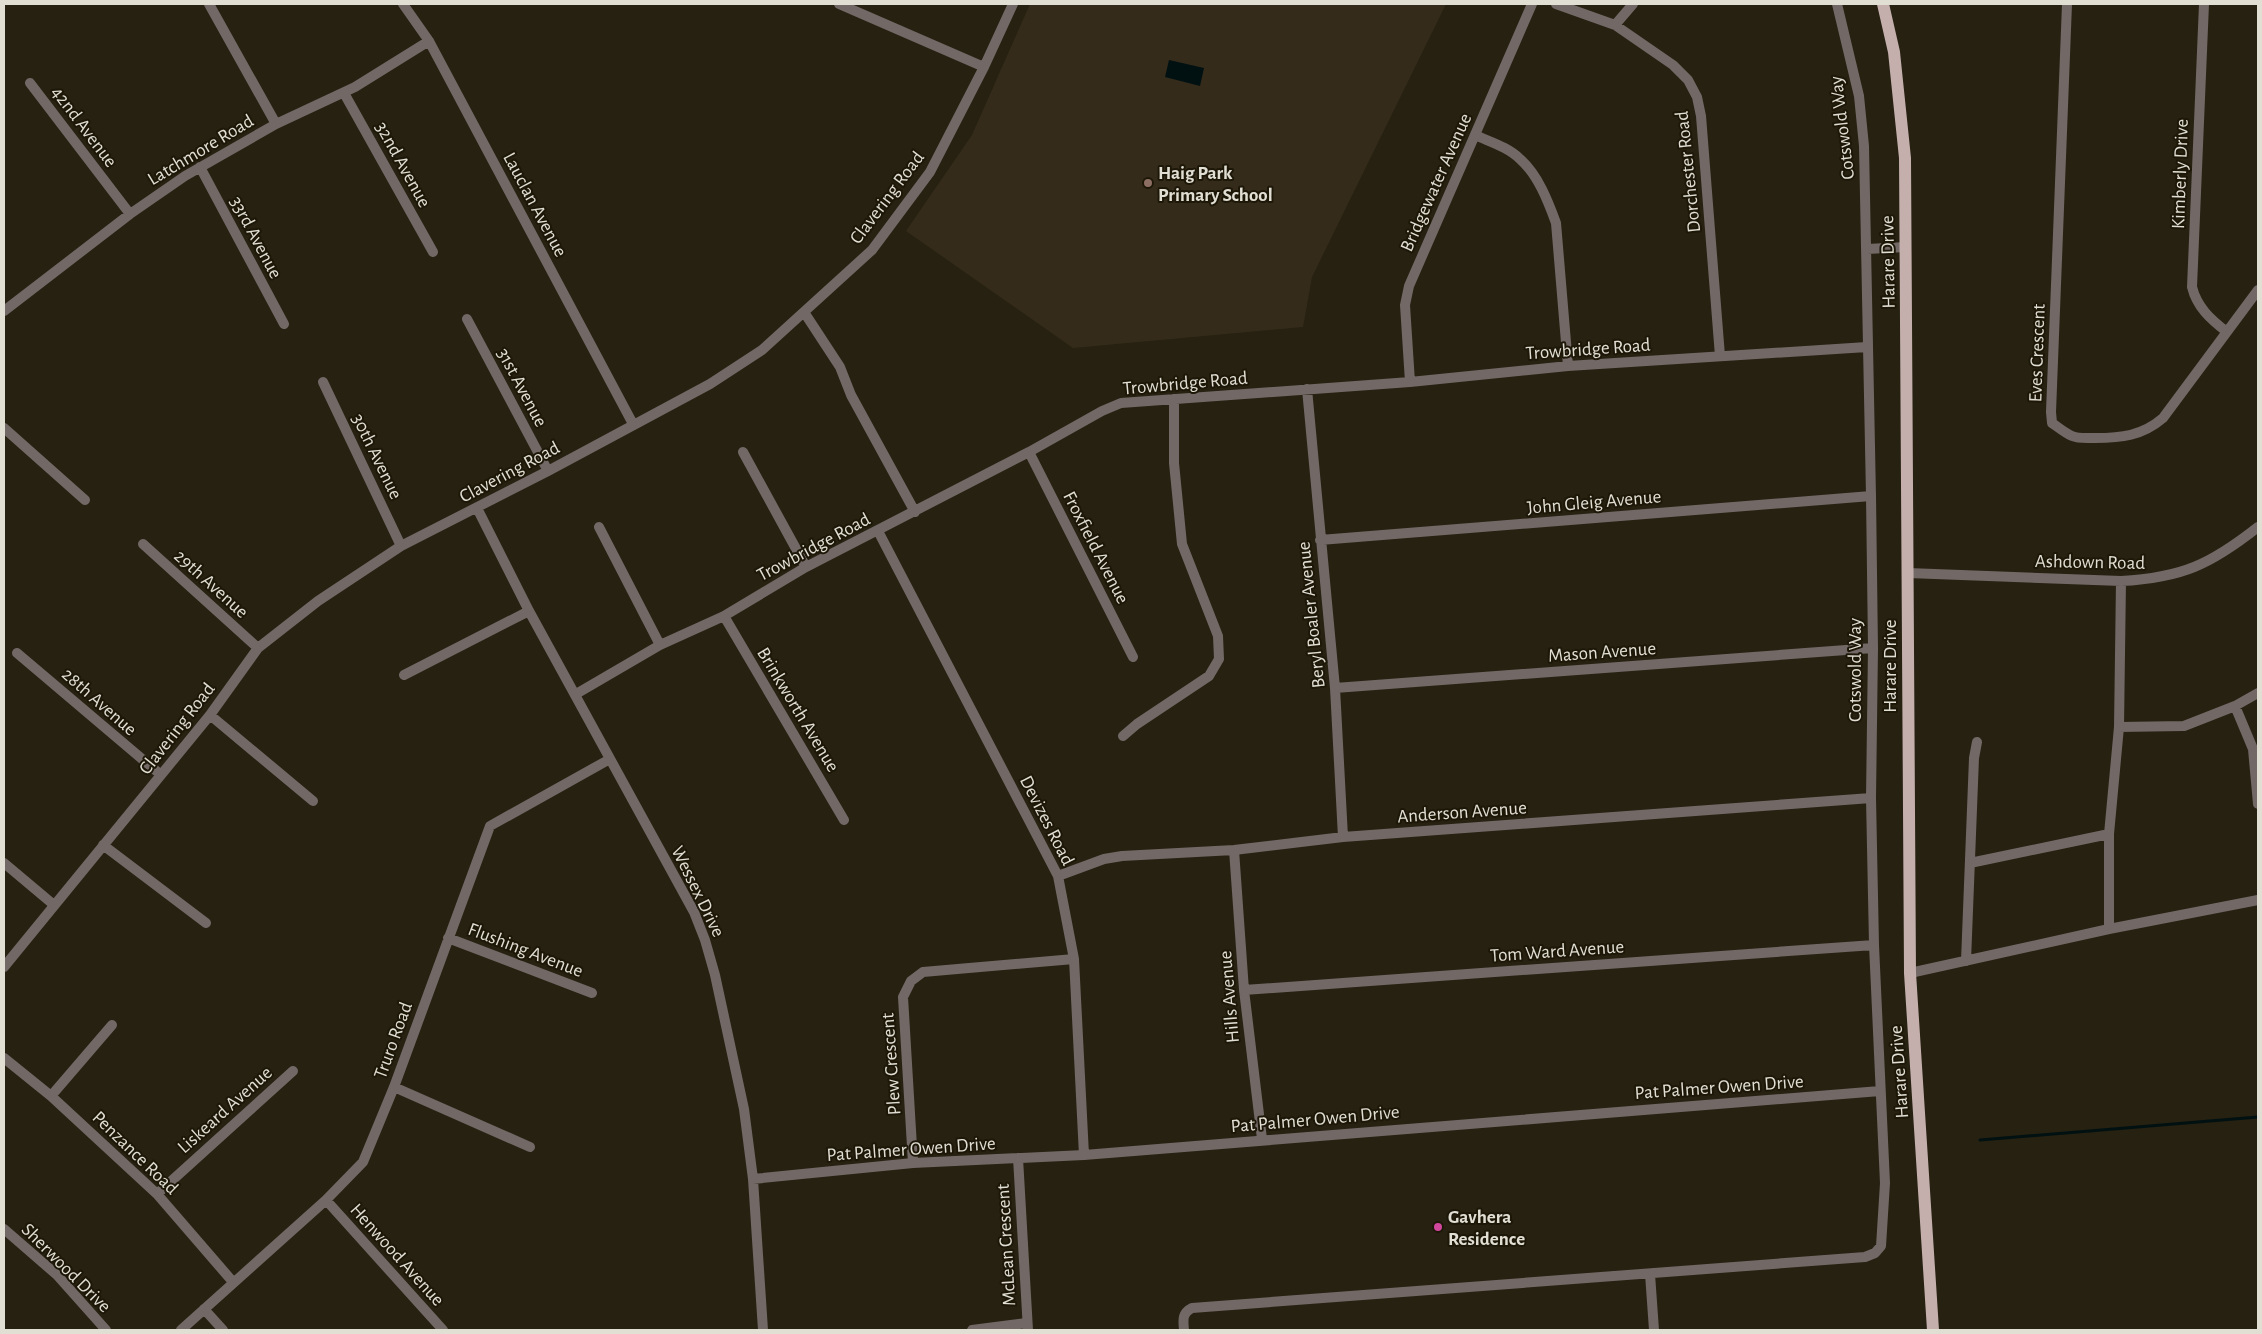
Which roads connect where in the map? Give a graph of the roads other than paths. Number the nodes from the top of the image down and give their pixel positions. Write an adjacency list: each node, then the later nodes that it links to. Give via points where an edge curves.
1 (209, 4): 17 (street)
2 (403, 4): 13 (street, Lauclan Avenue)
3 (839, 4): 14 (street)
4 (1013, 4): 14 (street, Clavering Road)
5 (1532, 4): 18 (street, Bridgewater Avenue)
6 (1556, 4): 12 (street, Dorchester Road)
7 (1633, 4): 12 (street)
8 (1837, 4): 22 (street, Cotswold Way, via 1859,96)
9 (1883, 4): 21 (main road, Harare Drive, via 1894,52 1901,107)
10 (2067, 4): 29 (street, Eves Crescent, via 2052,423 2078,438 2120,438 2143,432 2163,418)
11 (2204, 4): 29 (street, Kimberly Drive, via 2192,287 2200,306)
12 (1615, 25): 31 (street, Dorchester Road, via 1673,65 1688,80 1696,97 1701,116)
13 (429, 41): 16 (street, Latchmore Road); 37 (street, Lauclan Avenue)
14 (984, 67): 26 (street, Clavering Road, via 949,138 914,196 872,250)
15 (30, 83): 20 (street, 42nd Avenue)
16 (344, 93): 17 (street, Latchmore Road); 23 (street, 32nd Avenue)
17 (276, 124): 19 (street, Latchmore Road)
18 (1475, 135): 32 (street, via 1503,147 1520,159 1548,201 1556,224); 34 (street, Bridgewater Avenue, via 1409,286 1405,305)
19 (200, 167): 20 (street, Latchmore Road); 28 (street, 33rd Avenue)
20 (130, 214): 25 (street, Latchmore Road)
21 (1906, 247): 22 (street); 53 (main road, Harare Drive)
22 (1867, 249): 30 (street, Cotswold Way)
23 (433, 252)
24 (2258, 290): 29 (street, Eves Crescent)
25 (4, 311)
26 (804, 312): 37 (street, Clavering Road, via 762,350 710,384); 45 (street, via 840,367 851,394)
27 (467, 319): 41 (street, 31st Avenue)
28 (284, 324)
29 (2227, 332)
30 (1867, 347): 31 (street, Trowbridge Road); 42 (street, Cotswold Way)
31 (1720, 356): 32 (street, Trowbridge Road)
32 (1568, 366): 34 (street, Trowbridge Road)
33 (323, 382): 51 (street, 30th Avenue)
34 (1410, 382): 35 (street, Trowbridge Road)
35 (1307, 389): 36 (street, Trowbridge Road); 49 (street, Beryl Boaler Avenue)
36 (1174, 399): 40 (street, Trowbridge Road, via 1112,406); 69 (street, via 1174,463 1182,544 1218,636 1219,658 1210,676)
37 (634, 424): 41 (street, Clavering Road)
38 (4, 428): 43 (street)
39 (743, 452): 52 (street)
40 (1029, 452): 45 (street, Trowbridge Road); 61 (street, Froxfield Avenue)
41 (548, 471): 44 (street, Clavering Road)
42 (1871, 496): 49 (street, John Gleig Avenue); 59 (street, Cotswold Way)
43 (85, 500)
44 (477, 508): 51 (street, Clavering Road); 55 (street, Wessex Drive)
45 (915, 512): 48 (street, Trowbridge Road)
46 (599, 527): 57 (street)
47 (2258, 527): 54 (street, Ashdown Road, via 2222,554 2188,570 2168,577)
48 (878, 531): 52 (street, Trowbridge Road); 83 (street, Devizes Road)
49 (1320, 540): 63 (street, Beryl Boaler Avenue)
50 (142, 544): 58 (street, 29th Avenue)
51 (401, 546): 58 (street, Clavering Road, via 318,601)
52 (806, 567): 56 (street, Trowbridge Road)
53 (1908, 573): 54 (street, Ashdown Road); 93 (main road, Harare Drive)
54 (2121, 581): 68 (street)
55 (530, 611): 62 (street); 65 (street, Wessex Drive)
56 (724, 616): 57 (street, Trowbridge Road); 76 (street, Brinkworth Avenue)
57 (660, 645): 65 (street, Trowbridge Road)
58 (258, 648): 67 (street, Clavering Road)
59 (1872, 648): 63 (street, Mason Avenue); 73 (street, Cotswold Way)
60 (17, 653): 72 (street, 28th Avenue)
61 (1133, 657)
62 (404, 674)
63 (1334, 688): 78 (street, Beryl Boaler Avenue)
64 (2258, 693): 66 (street)
65 (576, 694): 71 (street, Wessex Drive)
66 (2235, 706): 68 (street, via 2184,726); 75 (street, via 2254,750)
67 (210, 715): 72 (street, Clavering Road); 74 (street)
68 (2119, 727): 77 (street)
69 (1123, 736)
70 (1977, 742): 82 (street)
71 (610, 760): 88 (street, Truro Road, via 490,826); 107 (street, Wessex Drive, via 694,912 705,940 736,1067)
72 (161, 776): 79 (street, Clavering Road)
73 (1871, 798): 78 (street, Anderson Avenue); 89 (street, Cotswold Way)
74 (313, 801)
75 (2258, 804)
76 (844, 820)
77 (2109, 834): 82 (street); 87 (street)
78 (1343, 837): 80 (street, Anderson Avenue)
79 (103, 845): 85 (street, Clavering Road); 86 (street)
80 (1234, 850): 83 (street, Anderson Avenue, via 1122,856 1104,859); 94 (street, Hills Avenue)
81 (4, 863): 85 (street)
82 (1970, 863): 91 (street)
83 (1058, 876): 90 (street, Devizes Road)
84 (2258, 900): 87 (street)
85 (54, 905): 92 (street, Clavering Road)
86 (206, 923)
87 (2109, 930): 91 (street)
88 (448, 938): 95 (street, Flushing Avenue); 99 (street, Truro Road)
89 (1874, 945): 94 (street, Tom Ward Avenue); 100 (street, Cotswold Way)
90 (1074, 959): 104 (street, Devizes Road); 106 (street, Plew Crescent, via 923,972 911,981 903,998)
91 (1966, 961): 93 (street)
92 (4, 967)
93 (1910, 973): 123 (main road, Harare Drive)
94 (1244, 990): 102 (street, Hills Avenue)
95 (592, 993)
96 (112, 1025): 101 (street)
97 (4, 1058): 101 (street, Penzance Road)
98 (293, 1071): 108 (street, Liskeard Avenue)
99 (394, 1087): 103 (street); 109 (street, Truro Road, via 363,1162)
100 (1880, 1091): 102 (street, Pat Palmer Owen Drive); 111 (street, Cotswold Way, via 1885,1183 1883,1236 1875,1253)
101 (50, 1096): 108 (street, Penzance Road)
102 (1262, 1139): 104 (street, Pat Palmer Owen Drive)
103 (530, 1146)
104 (1084, 1155): 105 (street, Pat Palmer Owen Drive)
105 (1018, 1158): 106 (street, Pat Palmer Owen Drive); 114 (street, McLean Crescent)
106 (913, 1163): 107 (street, Pat Palmer Owen Drive)
107 (753, 1179): 119 (street, Wessex Drive)
108 (156, 1194): 112 (street, Penzance Road)
109 (326, 1200): 112 (street, Truro Road); 118 (street, Henwood Avenue)
110 (4, 1229): 115 (street, Sherwood Drive, via 56,1275)
111 (1650, 1274): 121 (street, via 1192,1308 1183,1318); 122 (street)
112 (233, 1282): 113 (street, Truro Road)
113 (204, 1309): 116 (street, Truro Road); 117 (street)
114 (1027, 1327): 120 (street)
115 (106, 1330)
116 (181, 1330)
117 (223, 1330)
118 (443, 1330)
119 (763, 1330)
120 (972, 1330)
121 (1184, 1330)
122 (1654, 1330)
123 (1933, 1330)

